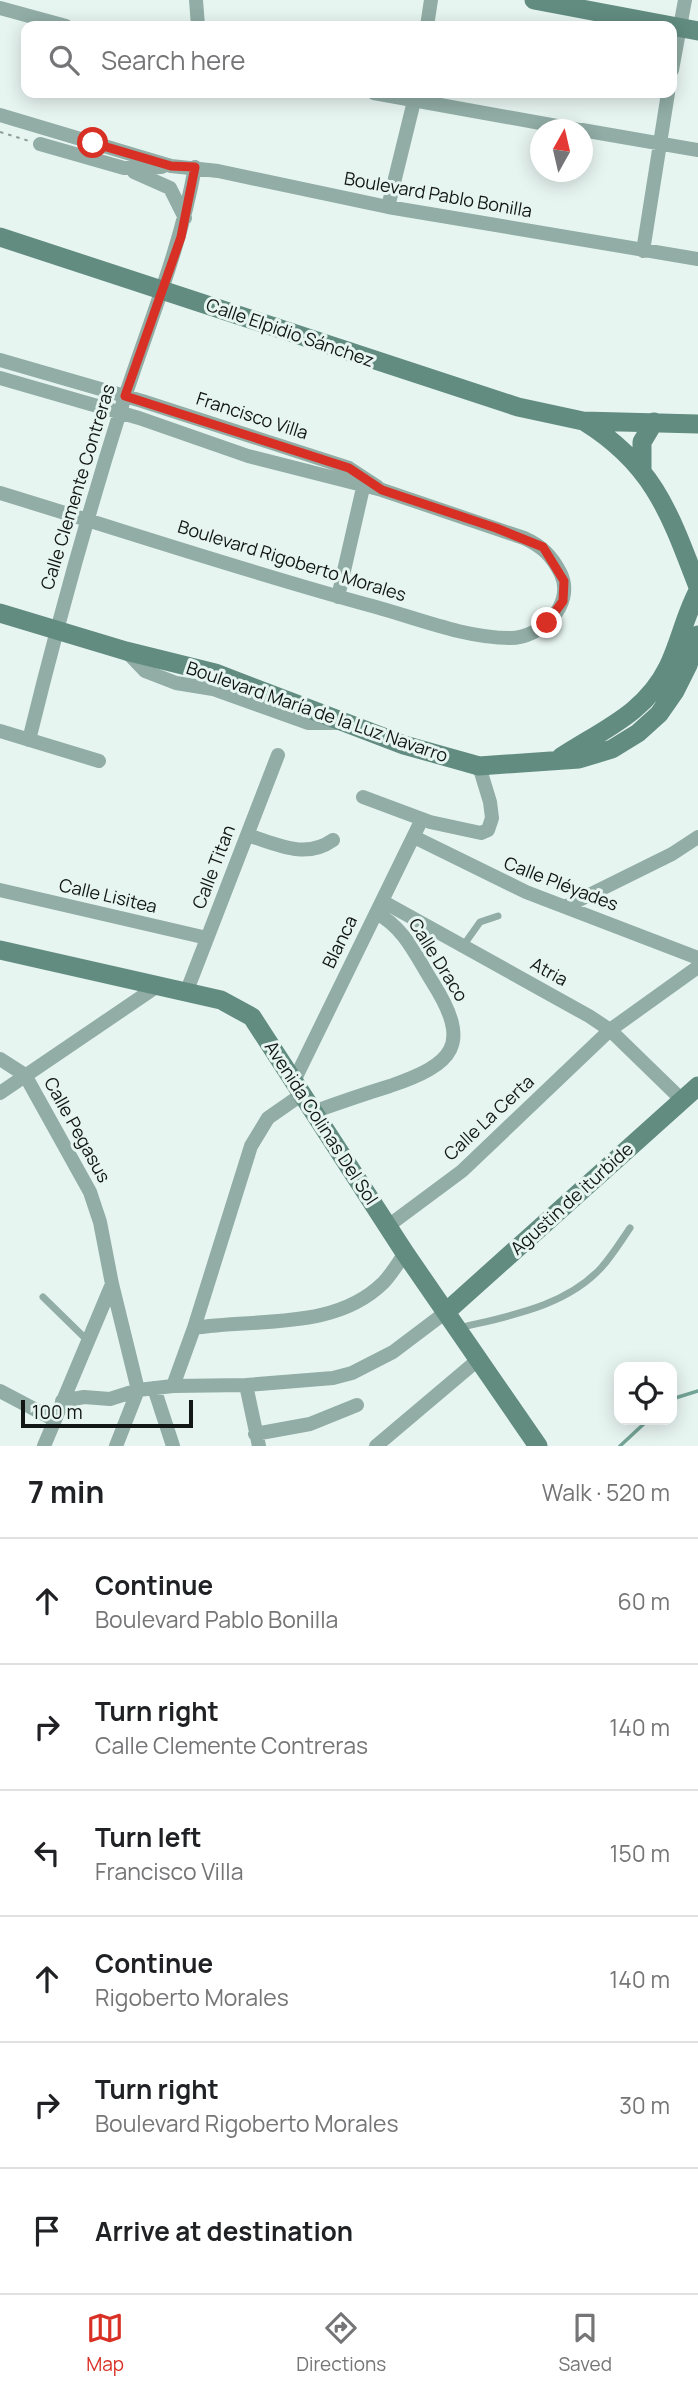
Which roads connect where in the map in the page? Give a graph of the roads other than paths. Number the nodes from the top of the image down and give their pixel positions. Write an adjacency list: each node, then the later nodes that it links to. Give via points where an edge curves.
1 (196, 0): 7 (street)
2 (431, 0): 8 (street)
3 (534, 0): 9 (street)
4 (685, 0): 10 (street)
5 (0, 8): 6 (street)
6 (48, 21)
7 (198, 21)
8 (428, 21)
9 (646, 21)
10 (688, 29): 11 (street)
11 (677, 57)
12 (416, 98): 24 (street)
13 (421, 98): 16 (street)
14 (667, 98): 19 (street)
15 (0, 115): 21 (street, Boulevard Pablo Bonilla)
16 (530, 120)
17 (593, 132): 19 (street)
18 (40, 144): 23 (street, Boulevard Pablo Bonilla)
19 (659, 144): 20 (street); 27 (street)
20 (698, 150)
21 (171, 166): 22 (street, Boulevard Pablo Bonilla); 23 (street, Boulevard Pablo Bonilla)
22 (195, 167): 24 (street, Boulevard Pablo Bonilla); 25 (street, Calle Clemente Contreras)
23 (124, 168): 25 (street, via 170,188)
24 (388, 206): 27 (street, Boulevard Pablo Bonilla)
25 (186, 219): 29 (street, Calle Clemente Contreras)
26 (0, 237): 29 (street, Calle Elpidio Sánchez)
27 (643, 251): 28 (street, Boulevard Pablo Bonilla)
28 (698, 259)
29 (162, 289): 34 (street, Calle Clemente Contreras); 36 (street, Calle Elpidio Sánchez, via 419,376 518,407)
30 (0, 360): 31 (street, Francisco Villa)
31 (56, 377): 33 (street); 34 (street, Francisco Villa)
32 (0, 378): 33 (street)
33 (52, 394): 35 (street)
34 (125, 396): 35 (street, Calle Clemente Contreras); 40 (street, Francisco Villa, via 349,468)
35 (120, 412): 40 (street, via 248,456); 42 (street, Calle Clemente Contreras)
36 (583, 421): 37 (street); 39 (street, via 606,435)
37 (654, 422): 38 (street); 39 (street, via 642,442)
38 (698, 424)
39 (642, 470): 43 (street, via 674,521)
40 (364, 482): 44 (street); 44 (street, Boulevard Rigoberto Morales, via 543,547 564,581 563,601 547,623 514,638 470,633)
41 (0, 493): 42 (street, Boulevard Rigoberto Morales)
42 (88, 520): 44 (street, Boulevard Rigoberto Morales); 46 (street, Calle Clemente Contreras)
43 (698, 589): 51 (street, Boulevard María de la Luz Navarro, via 676,649 654,691 617,724)
44 (338, 597)
45 (0, 613): 46 (street, Boulevard María de la Luz Navarro)
46 (56, 629): 49 (street, Calle Clemente Contreras); 53 (street, Boulevard María de la Luz Navarro, via 215,673 404,746)
47 (698, 635): 51 (street, Boulevard María de la Luz Navarro, via 674,691 659,714 638,733 612,749)
48 (0, 731): 49 (street)
49 (29, 740): 52 (street)
50 (278, 755): 56 (street, Calle Titan)
51 (557, 760): 53 (street, Boulevard María de la Luz Navarro)
52 (99, 761)
53 (480, 766): 55 (street, via 490,802 488,830 471,833)
54 (363, 797): 55 (street)
55 (422, 820): 57 (street, Blanca)
56 (247, 835): 59 (street, via 312,852); 64 (street, Calle Titan)
57 (414, 837): 61 (street, Calle Pléyades, via 477,871); 62 (street, Blanca)
58 (698, 837): 61 (street)
59 (333, 840)
60 (0, 890): 64 (street, Calle Lisitea)
61 (567, 906): 67 (street, Calle Pléyades)
62 (379, 907): 65 (street, Atria); 75 (street, Blanca); 78 (street, Calle Draco, via 397,926 451,1014 449,1056 422,1075)
63 (498, 916): 65 (lane, via 480,922)
64 (207, 938): 70 (street, Calle Titan)
65 (463, 946): 71 (street, Atria)
66 (0, 950): 69 (street, Avenida Colinas Del Sol)
67 (698, 958)
68 (698, 967): 71 (street)
69 (156, 988): 70 (street, Avenida Colinas Del Sol); 73 (street)
70 (186, 993): 75 (street, Avenida Colinas Del Sol, via 221,1000 252,1017)
71 (610, 1030): 77 (street, Atria); 79 (street, Calle La Certa, via 462,1171)
72 (0, 1059): 73 (street)
73 (25, 1075): 76 (street); 82 (street, Calle Pegasus, via 90,1192)
74 (698, 1086): 77 (street, Agustin de iturbide)
75 (297, 1088): 78 (street, Avenida Colinas Del Sol); 85 (street, via 268,1118 251,1146)
76 (0, 1093)
77 (681, 1099): 84 (street, Agustin de iturbide)
78 (313, 1112): 79 (street, Avenida Colinas Del Sol)
79 (388, 1226): 81 (street, Avenida Colinas Del Sol)
80 (630, 1228): 86 (lane, via 601,1268 576,1289 536,1308)
81 (405, 1253): 84 (street, Avenida Colinas Del Sol); 85 (street, via 384,1282 322,1317)
82 (112, 1284): 87 (street); 92 (street, Calle Pegasus)
83 (43, 1297): 87 (lane)
84 (446, 1312): 86 (street, Avenida Colinas Del Sol); 89 (street, via 393,1352 352,1373)
85 (198, 1327): 90 (street)
86 (458, 1328): 88 (street, Avenida Colinas Del Sol)
87 (87, 1340): 94 (street)
88 (479, 1359): 101 (street); 102 (street, Avenida Colinas Del Sol)
89 (246, 1385): 90 (street); 97 (street)
90 (173, 1386): 91 (street)
91 (154, 1388): 92 (street); 100 (street)
92 (138, 1390): 94 (street, via 110,1399); 99 (street)
93 (0, 1391): 96 (street)
94 (62, 1401): 96 (street)
95 (357, 1405): 97 (street)
96 (55, 1420): 98 (street)
97 (257, 1440)
98 (44, 1446)
99 (116, 1446)
100 (173, 1446)
101 (376, 1446)
102 (538, 1446)

